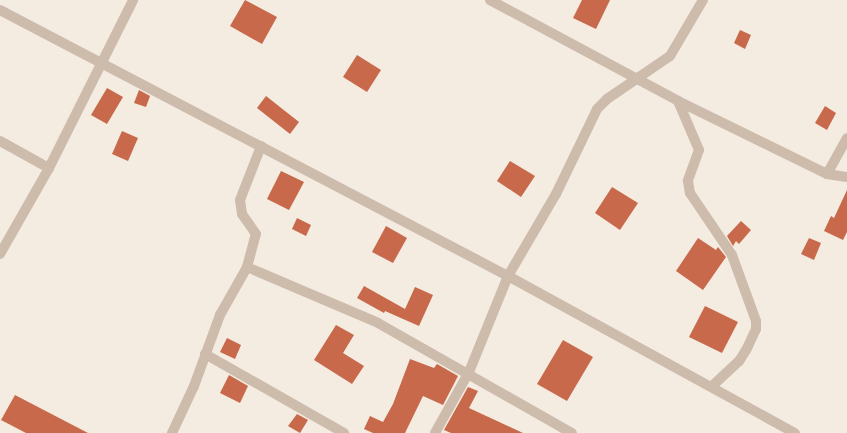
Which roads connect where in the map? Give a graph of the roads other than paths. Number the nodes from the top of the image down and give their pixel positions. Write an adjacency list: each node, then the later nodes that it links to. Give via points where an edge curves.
1 (133, 0): 5 (street)
2 (490, 0): 6 (street)
3 (703, 0): 6 (street, via 670,56)
4 (0, 10): 5 (street)
5 (102, 63): 10 (street); 11 (street)
6 (638, 79): 7 (street); 16 (street, via 607,99 597,109 556,194)
7 (678, 101): 12 (street); 19 (street, via 699,150 688,181 690,193 732,255 753,306 756,320 756,329 739,361)
8 (847, 138): 12 (street)
9 (0, 141): 11 (street)
10 (261, 146): 15 (street, via 240,200 242,214 256,234); 16 (street)
11 (50, 168): 14 (street)
12 (827, 174): 13 (street)
13 (847, 177)
14 (0, 254)
15 (247, 266): 17 (street, via 220,315); 18 (street, via 378,323)
16 (508, 276): 18 (street); 19 (street)
17 (205, 354): 20 (street, via 194,386); 21 (street)
18 (468, 372): 22 (street); 23 (street)
19 (712, 386): 24 (street)
20 (172, 433)
21 (344, 433)
22 (435, 433)
23 (572, 433)
24 (795, 433)

